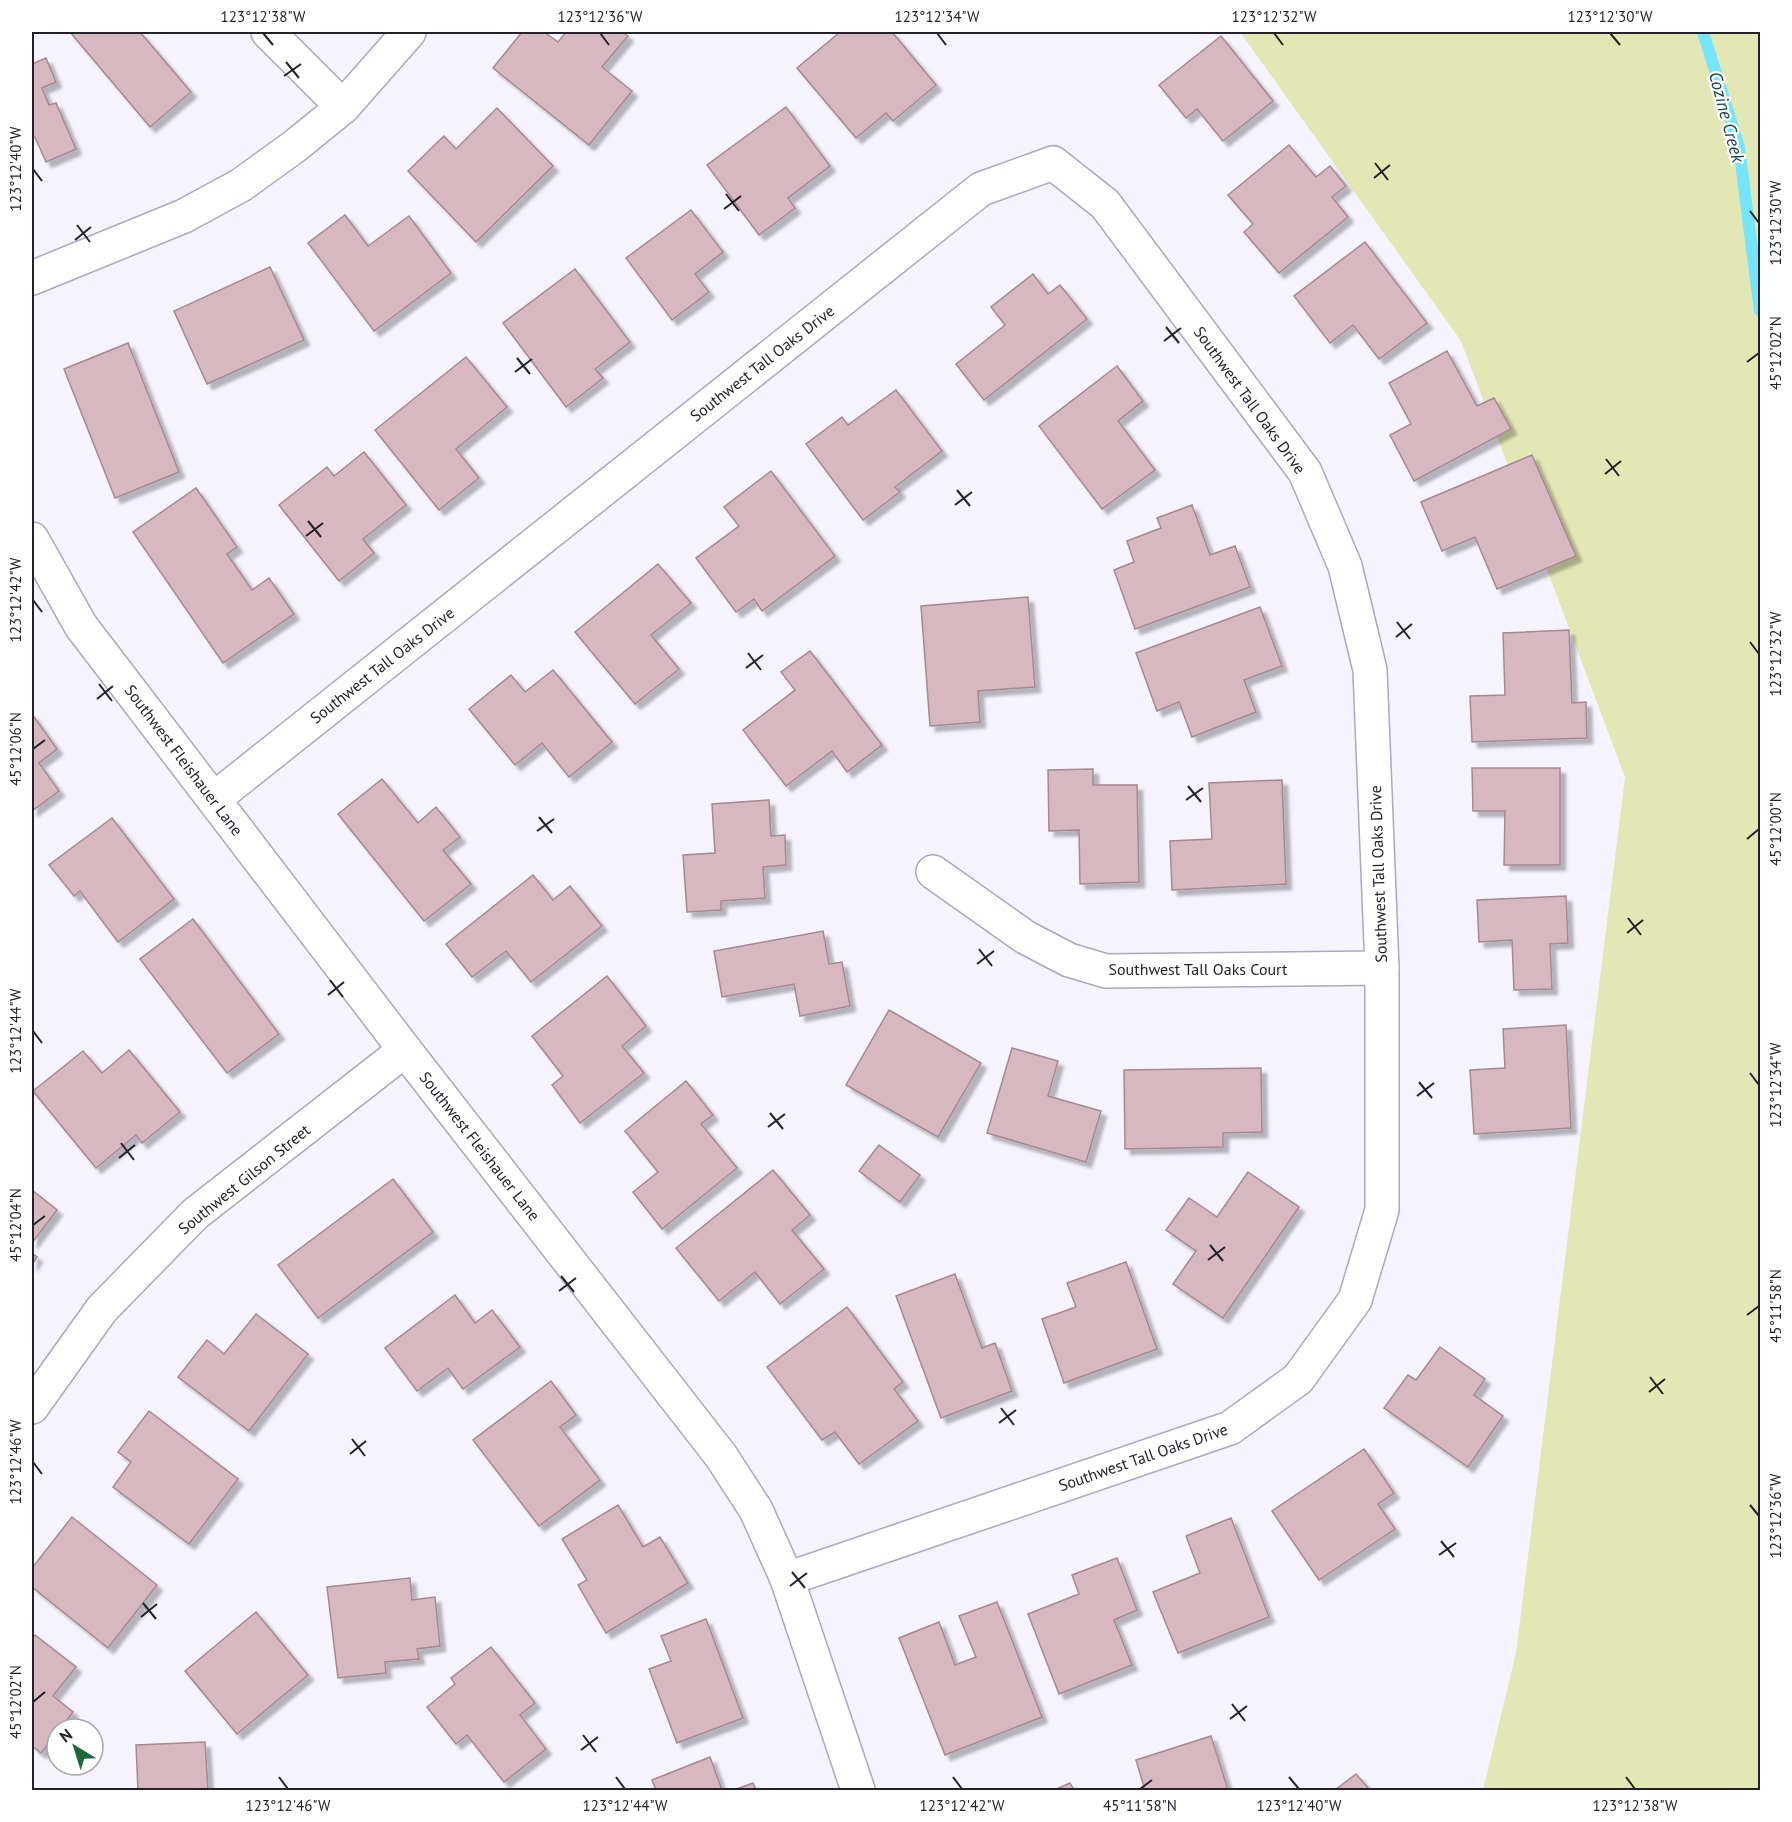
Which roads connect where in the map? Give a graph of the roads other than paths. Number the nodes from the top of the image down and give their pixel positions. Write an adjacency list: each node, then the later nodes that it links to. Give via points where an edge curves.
1 (268, 32): 3 (street)
2 (409, 32): 3 (street)
3 (343, 107): 4 (street, via 242,185 184,216)
4 (32, 278)
5 (32, 539): 6 (street, Southwest Fleishauer Lane, via 81,626)
6 (214, 799): 8 (street, Southwest Tall Oaks Drive, via 981,189 1053,163 1105,204 1305,472 1345,566 1370,670); 9 (street, Southwest Fleishauer Lane)
7 (933, 872): 8 (street, Southwest Tall Oaks Court, via 1025,937 1069,960 1107,970)
8 (1382, 968): 11 (street, Southwest Tall Oaks Drive, via 1382,1209 1355,1300 1298,1379 1230,1428)
9 (405, 1050): 10 (street, Southwest Gilson Street, via 195,1214 102,1309); 11 (street, Southwest Fleishauer Lane, via 721,1456 756,1510)
10 (32, 1407)
11 (787, 1579): 12 (street, Southwest Fleishauer Lane)
12 (858, 1791)

